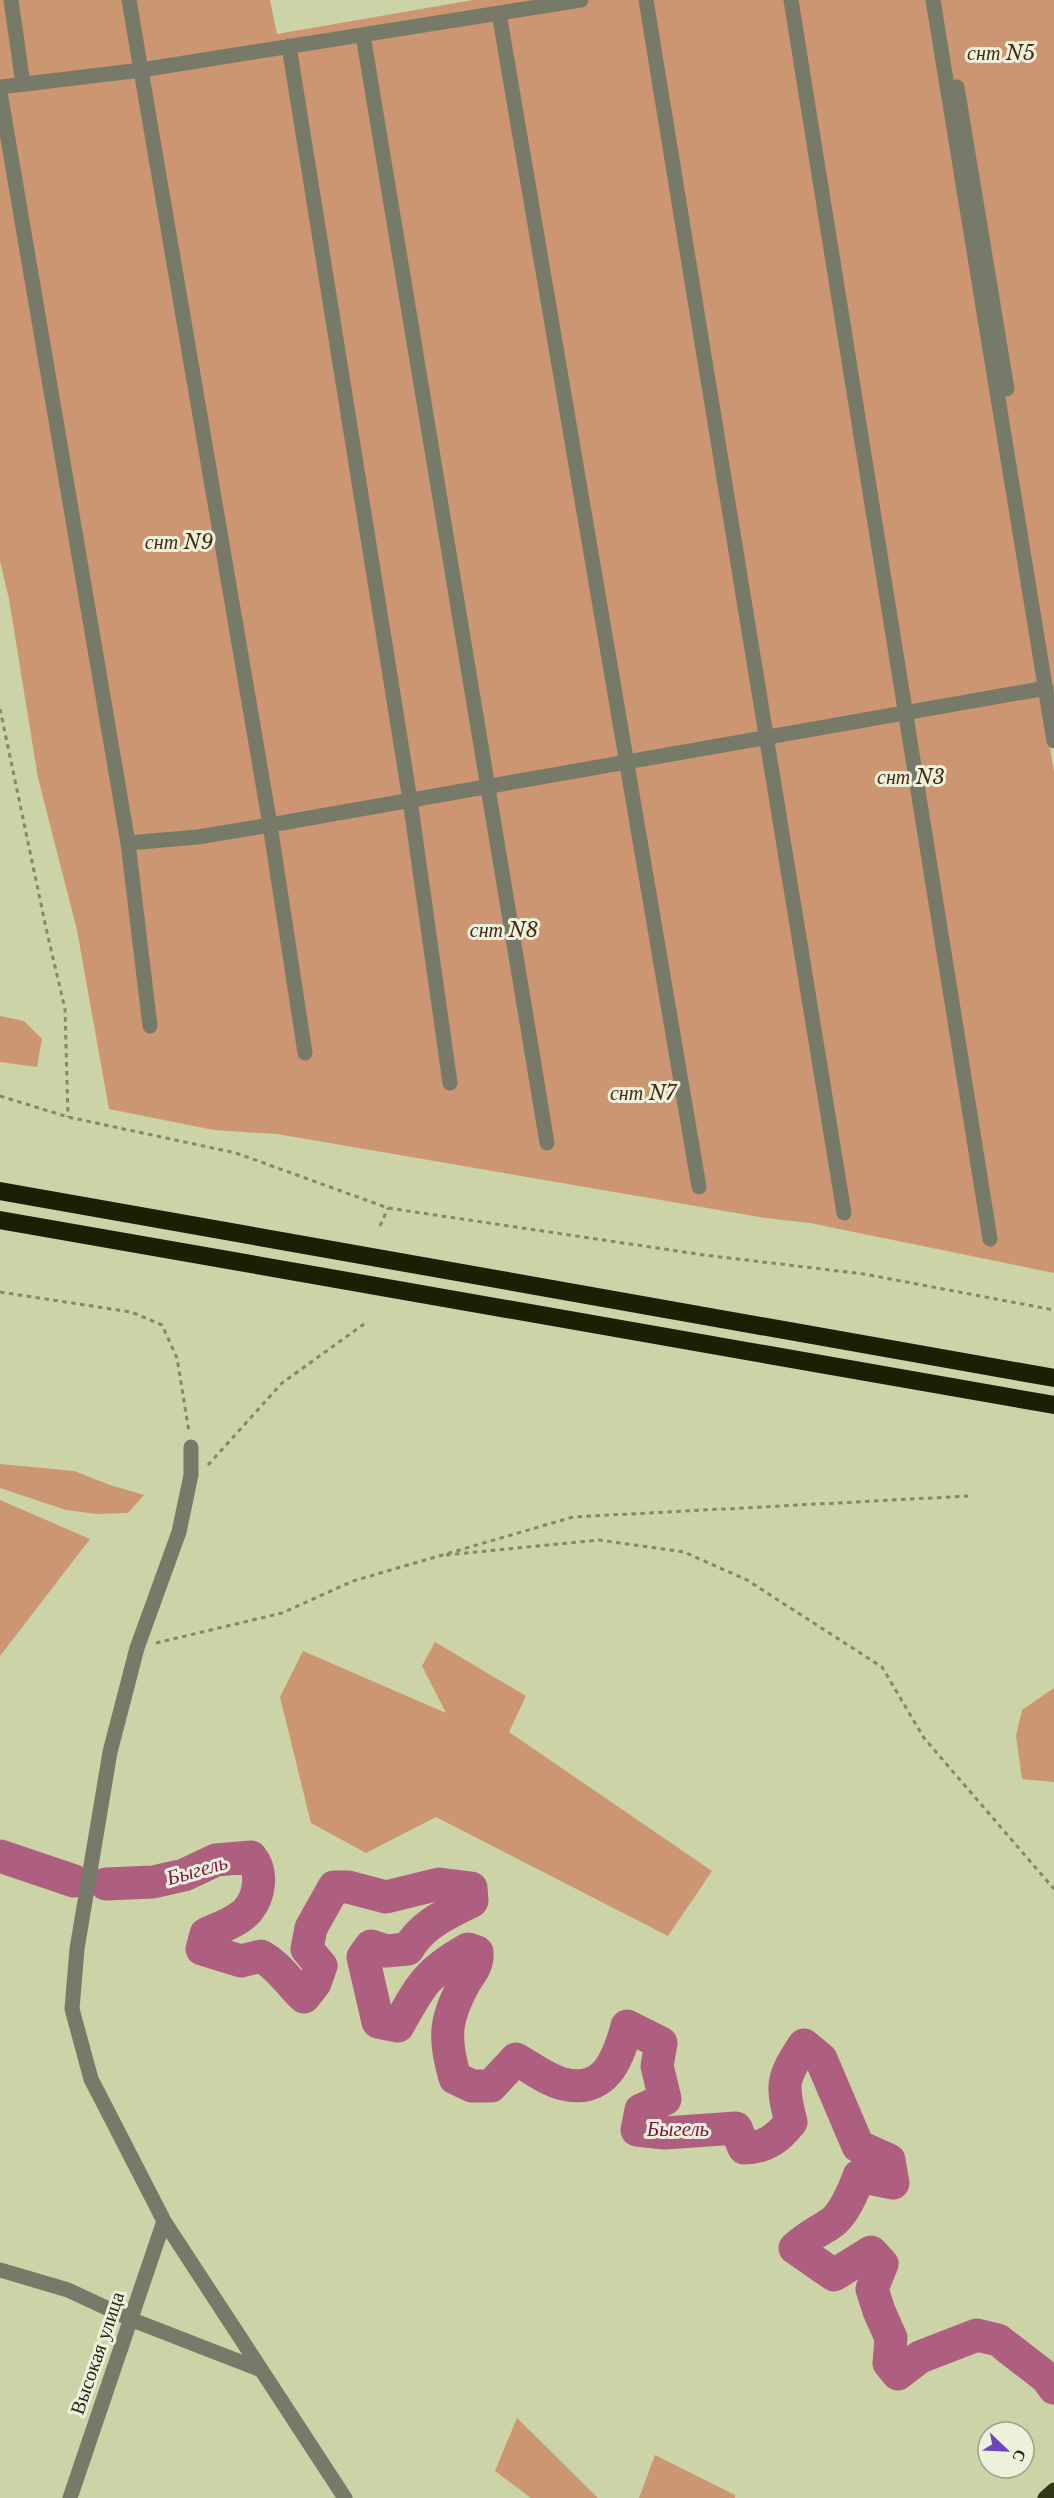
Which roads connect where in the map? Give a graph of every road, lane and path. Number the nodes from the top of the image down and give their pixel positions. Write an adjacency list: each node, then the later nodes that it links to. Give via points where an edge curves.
1 (11, 0): 12 (street)
2 (129, 0): 11 (street)
3 (581, 0): 8 (street)
4 (646, 0): 17 (street)
5 (791, 0): 16 (street)
6 (933, 0): 14 (street)
7 (943, 0): 14 (street)
8 (499, 13): 9 (street); 19 (street)
9 (363, 34): 10 (street); 20 (street)
10 (289, 46): 11 (street); 21 (street)
11 (141, 70): 12 (street); 22 (street)
12 (23, 84): 13 (street)
13 (0, 90): 23 (street)
14 (1050, 687): 16 (street); 18 (street)
15 (0, 709): 28 (path, via 65,1010)
16 (906, 714): 17 (street); 36 (street)
17 (767, 738): 19 (street); 33 (street)
18 (1054, 741)
19 (628, 762): 20 (street); 30 (street)
20 (488, 787): 21 (street); 29 (street)
21 (410, 800): 22 (street); 26 (street)
22 (270, 825): 23 (street); 25 (street)
23 (129, 843): 24 (street)
24 (150, 1026)
25 (305, 1053)
26 (450, 1083)
27 (0, 1096): 28 (path)
28 (68, 1117): 32 (path, via 236,1153)
29 (547, 1143)
30 (699, 1187)
31 (0, 1191): 40 (highway)
32 (388, 1208): 35 (path); 38 (path, via 704,1255 864,1274)
33 (844, 1213)
34 (0, 1220): 41 (highway)
35 (381, 1226)
36 (990, 1239)
37 (0, 1292): 42 (path, via 131,1312 162,1325 177,1358)
38 (1054, 1310)
39 (364, 1324): 43 (path, via 282,1383 206,1467)
40 (1054, 1378)
41 (1054, 1405)
42 (191, 1447): 43 (street)
43 (191, 1475): 46 (street, via 179,1532)
44 (968, 1496): 45 (path, via 573,1517)
45 (438, 1556): 46 (path, via 353,1581 282,1613); 47 (path, via 599,1540 684,1552 747,1580 882,1667 924,1738)
46 (137, 1648): 48 (street, via 110,1752 77,1949 72,2009 91,2079)
47 (1054, 1889)
48 (164, 2220): 50 (street, Высокая улица); 51 (street)
49 (0, 2270): 50 (street, via 68,2290)
50 (130, 2319): 51 (street); 53 (street, Высокая улица)
51 (261, 2370): 54 (street)
52 (1054, 2490): 55 (main road)
53 (70, 2498)
54 (345, 2498)
55 (1045, 2498)

